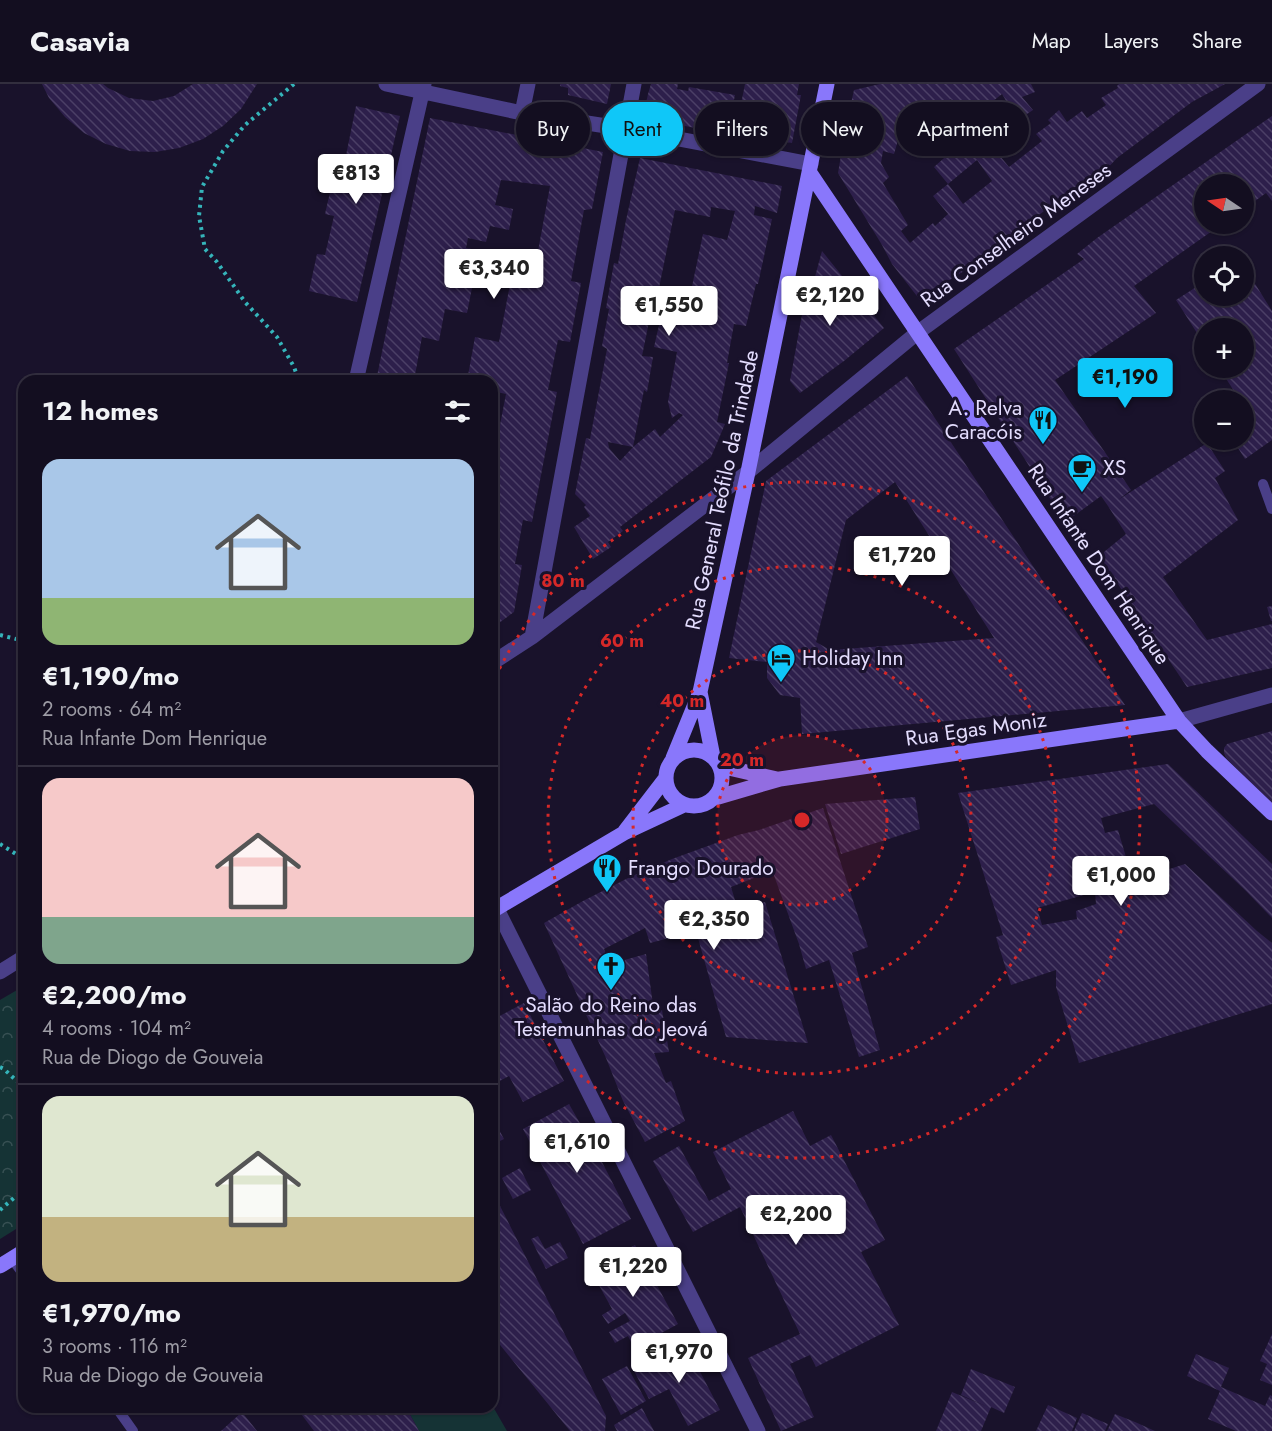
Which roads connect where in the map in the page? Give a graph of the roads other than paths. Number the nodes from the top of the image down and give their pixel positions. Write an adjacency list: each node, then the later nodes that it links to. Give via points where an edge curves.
1 (386, 84): 6 (street)
2 (528, 84): 7 (street)
3 (634, 84): 8 (street)
4 (827, 84): 12 (main road, Rua General Teófilo da Trindade)
5 (1258, 84): 13 (street, Rua Conselheiro Meneses)
6 (423, 88): 9 (street); 14 (street)
7 (524, 102)
8 (631, 102)
9 (516, 111)
10 (683, 141): 12 (street)
11 (621, 156): 18 (street)
12 (811, 169): 13 (main road, Rua Infante Dom Henrique); 15 (main road, Rua General Teófilo da Trindade)
13 (917, 333): 15 (street, Rua Conselheiro Meneses); 22 (main road, Rua Infante Dom Henrique)
14 (357, 375)
15 (748, 472): 18 (street, Rua Conselheiro Meneses); 20 (main road, Rua General Teófilo da Trindade)
16 (1263, 484): 17 (lane)
17 (1272, 508)
18 (532, 637): 19 (street, Rua Conselheiro Meneses)
19 (498, 659)
20 (700, 692): 23 (main road, Rua General Teófilo da Trindade); 24 (main road, Rua General Teófilo da Trindade)
21 (1272, 695): 22 (street)
22 (1179, 721): 26 (main road, Rua Egas Moniz); 29 (main road, Rua Infante Dom Henrique)
23 (673, 758): 24 (main road, via 693,749 704,751); 25 (main road)
24 (717, 762): 26 (main road, Rua Egas Moniz); 27 (main road, via 722,777)
25 (665, 779): 28 (main road, via 674,799); 30 (main road)
26 (780, 779): 27 (main road, Rua Egas Moniz)
27 (715, 798): 28 (main road, via 695,807)
28 (684, 805): 30 (main road)
29 (1272, 813)
30 (624, 833): 31 (main road)
31 (498, 904)
32 (498, 914): 37 (street)
33 (18, 961): 34 (street)
34 (0, 972)
35 (120, 1413): 36 (lane)
36 (133, 1431)
37 (758, 1431)

